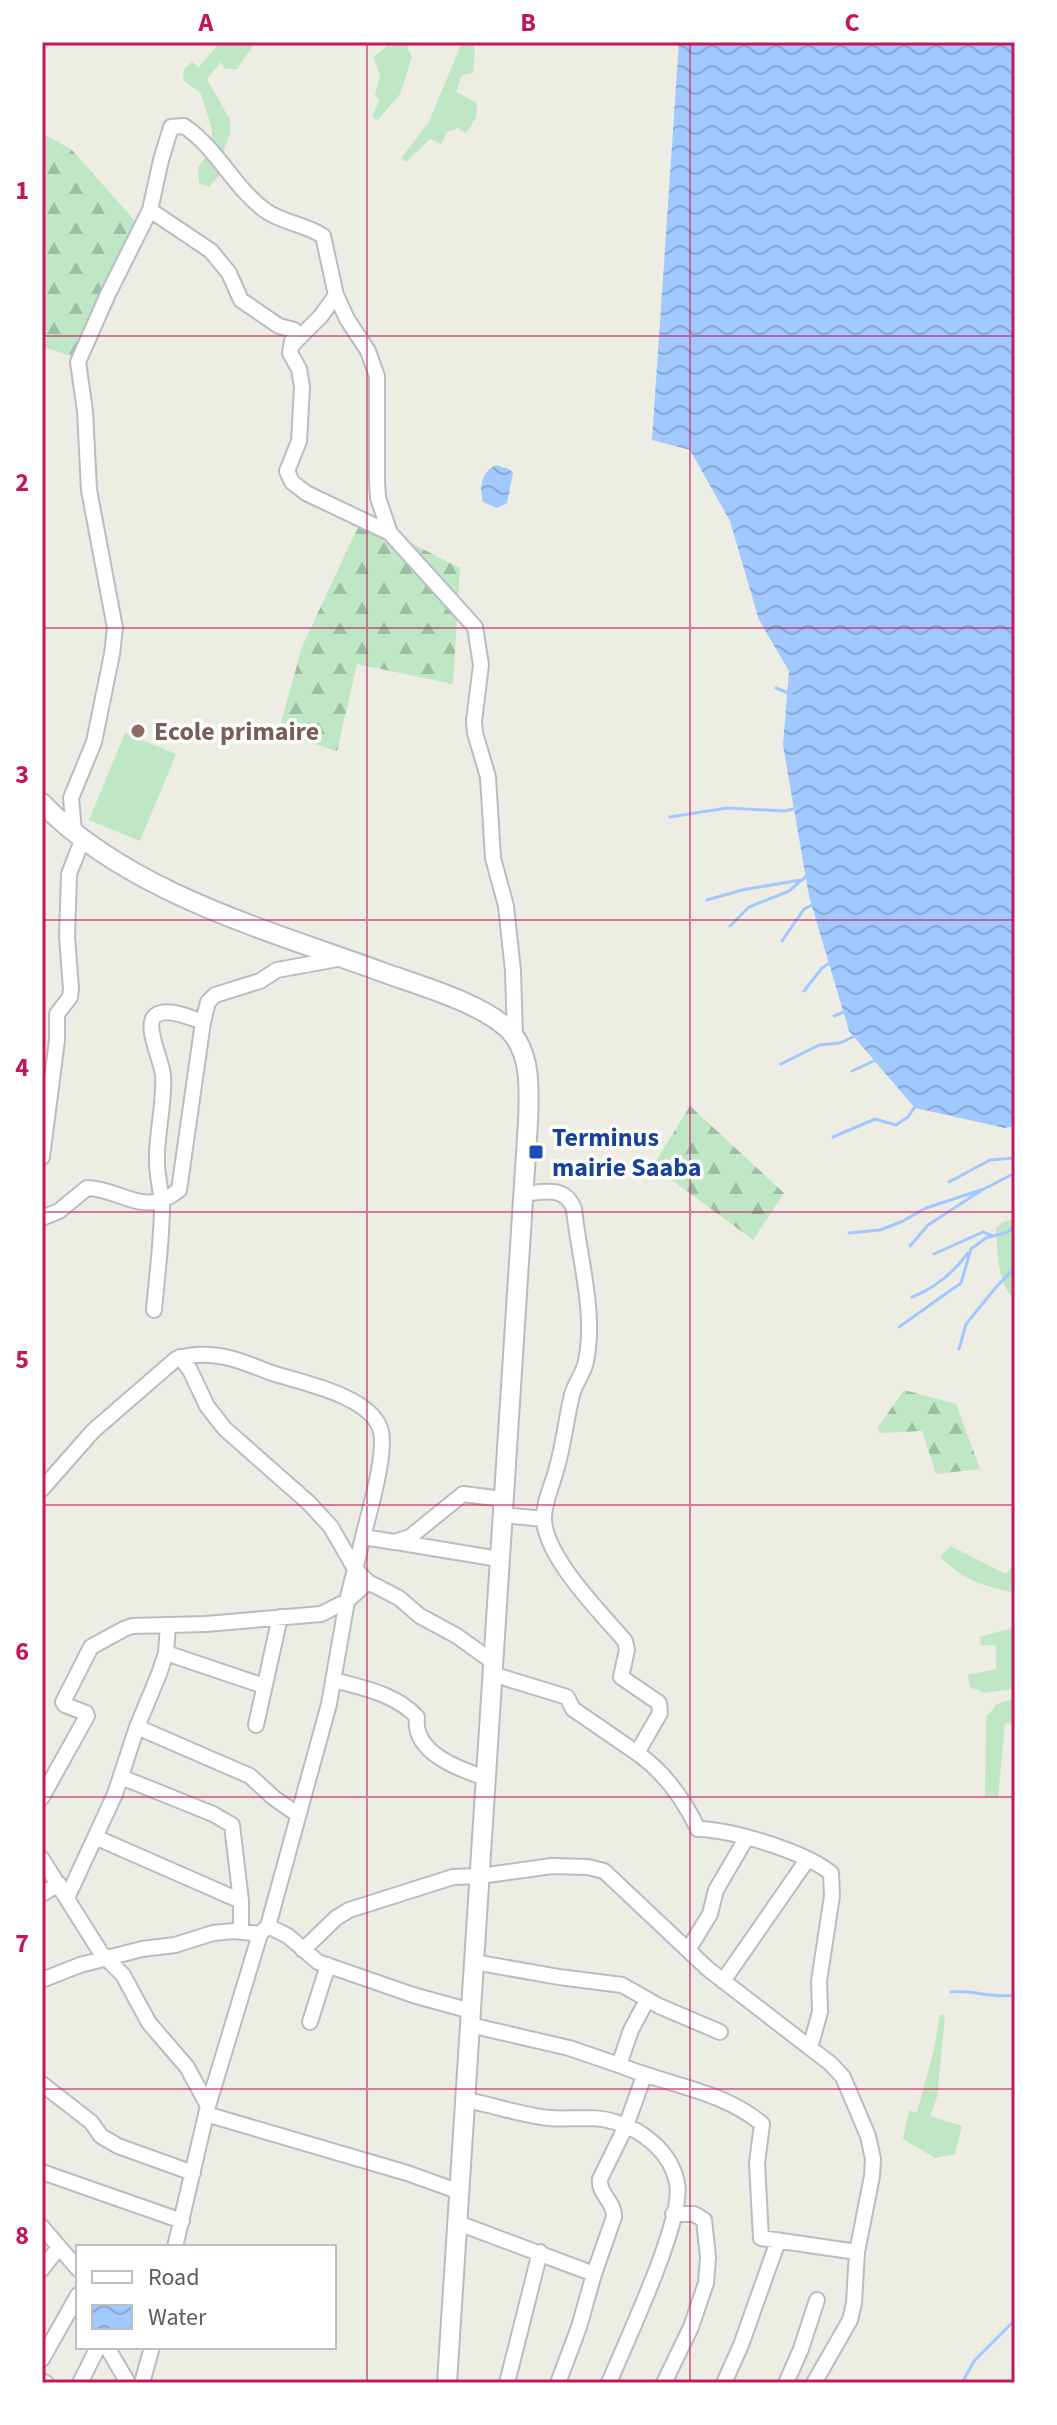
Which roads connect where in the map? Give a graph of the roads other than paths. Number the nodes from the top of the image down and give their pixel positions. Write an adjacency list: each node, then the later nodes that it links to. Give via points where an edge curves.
1 (150, 210): 2 (street, via 171,127 184,126 266,210 323,236); 5 (street, via 211,251 241,300); 8 (street, via 78,362 89,490 115,628 94,742 71,798)
2 (336, 295): 3 (street); 4 (street)
3 (325, 312): 4 (street); 5 (street)
4 (343, 313): 6 (street, via 377,376 378,498)
5 (297, 335): 6 (street, via 290,353 302,387 299,441 289,476 306,493)
6 (390, 533): 11 (street, via 470,619 478,635 475,733 488,777 493,858 506,906)
7 (45, 808): 8 (street)
8 (79, 835): 9 (street, via 170,891); 12 (street, via 69,874 71,989 57,1014)
9 (343, 958): 10 (street, via 277,970 215,995); 11 (street, via 462,1003 498,1021)
10 (203, 1022): 14 (street, via 181,1186); 14 (street, via 170,1013 159,1013 152,1022 163,1072 157,1161)
11 (515, 1038): 13 (street, via 525,1059 529,1098)
12 (42, 1157)
13 (523, 1194): 19 (street); 20 (street, via 562,1192 569,1197 588,1314 586,1363 573,1391)
14 (162, 1202): 15 (street, via 137,1201 90,1187); 16 (street)
15 (42, 1218)
16 (154, 1310)
17 (180, 1357): 18 (street, via 93,1431); 21 (street, via 222,1356 330,1391 373,1416 382,1435 382,1458); 24 (street, via 225,1429 316,1511)
18 (42, 1489)
19 (503, 1507): 20 (street); 22 (street, via 463,1494 414,1535); 23 (street)
20 (544, 1519): 35 (street, via 569,1575 625,1641 621,1677 659,1703 660,1713)
21 (363, 1537): 22 (street); 24 (street)
22 (395, 1542): 23 (street)
23 (499, 1559): 30 (street)
24 (355, 1569): 25 (street); 26 (street)
25 (368, 1582): 26 (street); 30 (street, via 457,1636)
26 (347, 1601): 27 (street, via 321,1614); 31 (street)
27 (280, 1617): 28 (street); 32 (street)
28 (168, 1625): 29 (street); 38 (street, via 132,1626 91,1647 63,1702 87,1716)
29 (166, 1653): 32 (street); 34 (street)
30 (492, 1668): 35 (street, via 567,1697 573,1709); 37 (street)
31 (334, 1680): 37 (street, via 383,1694 408,1709 417,1717 424,1744 455,1767); 39 (street)
32 (264, 1686): 33 (street)
33 (256, 1725)
34 (137, 1727): 36 (street); 39 (street, via 250,1776)
35 (637, 1753): 41 (street, via 689,1810 698,1829)
36 (121, 1777): 40 (street); 48 (street, via 232,1825)
37 (486, 1778): 44 (street)
38 (42, 1797)
39 (297, 1814): 49 (street)
40 (95, 1837): 47 (street); 48 (street)
41 (747, 1837): 43 (street); 52 (street)
42 (42, 1859): 45 (street)
43 (807, 1860): 57 (street); 62 (street, via 833,1878 820,2012)
44 (480, 1876): 51 (street, via 453,1877 349,1910); 52 (street, via 552,1866 604,1871); 54 (street)
45 (59, 1884): 46 (street); 47 (street)
46 (42, 1894)
47 (67, 1898): 53 (street)
48 (241, 1901): 50 (street)
49 (264, 1930): 50 (street); 51 (street, via 288,1936); 67 (street)
50 (241, 1931): 53 (street)
51 (303, 1950): 55 (street)
52 (688, 1950): 57 (street)
53 (108, 1959): 56 (street); 67 (street, via 149,2023 187,2067)
54 (474, 1962): 58 (street, via 613,1983); 59 (street)
55 (328, 1965): 59 (street); 60 (street)
56 (42, 1980)
57 (723, 1981): 62 (street)
58 (647, 2000): 61 (street); 63 (street)
59 (471, 2018): 63 (street); 66 (street)
60 (310, 2022)
61 (720, 2032)
62 (810, 2048): 80 (street, via 841,2072 870,2145 872,2176)
63 (619, 2065): 64 (street)
64 (644, 2076): 68 (street); 76 (street, via 725,2102 762,2124 757,2163 760,2235)
65 (42, 2084): 70 (street, via 109,2141)
66 (466, 2100): 68 (street, via 547,2118 600,2119); 71 (street)
67 (207, 2110): 70 (street); 71 (street)
68 (626, 2126): 72 (street, via 666,2157 677,2180); 83 (street, via 600,2179 615,2213)
69 (42, 2172): 73 (street)
70 (193, 2173): 73 (street)
71 (460, 2192): 74 (street)
72 (673, 2214): 96 (street, via 660,2261); 97 (street, via 704,2220 708,2270 691,2327)
73 (182, 2221): 77 (street)
74 (458, 2223): 79 (street); 93 (street)
75 (42, 2227): 78 (street)
76 (778, 2241): 80 (street); 98 (street)
77 (176, 2245)
78 (59, 2247): 81 (street); 82 (street)
79 (540, 2252): 83 (street); 94 (street)
80 (857, 2252): 100 (street, via 848,2327)
81 (76, 2267)
82 (42, 2269)
83 (594, 2274): 95 (street)
84 (76, 2299): 89 (street)
85 (817, 2300): 99 (street)
86 (97, 2349): 90 (street)
87 (108, 2349): 91 (street)
88 (151, 2349): 92 (street)
89 (42, 2359)
90 (80, 2383)
91 (128, 2383)
92 (142, 2383)
93 (447, 2383)
94 (507, 2383)
95 (558, 2383)
96 (609, 2383)
97 (664, 2383)
98 (724, 2383)
99 (786, 2383)
100 (814, 2383)

